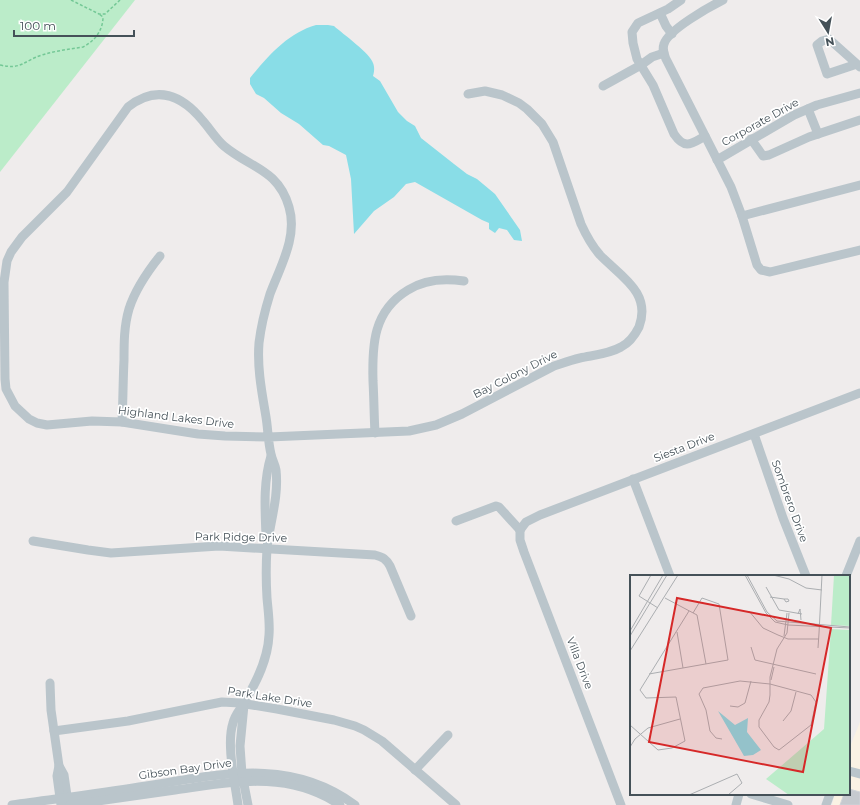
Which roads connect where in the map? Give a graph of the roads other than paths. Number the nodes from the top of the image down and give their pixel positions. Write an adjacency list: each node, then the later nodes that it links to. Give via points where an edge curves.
1 (681, 0): 3 (street)
2 (722, 0): 4 (street)
3 (660, 13): 4 (street); 6 (street, via 638,23 632,32 633,44)
4 (672, 34): 5 (street, via 664,44)
5 (664, 54): 6 (street, via 652,57); 14 (street)
6 (641, 65): 8 (street); 14 (street, via 679,141 684,145 690,144)
7 (858, 66): 7 (street, via 827,74 817,45 829,39)
8 (603, 86)
9 (860, 92): 11 (street, Corporate Drive)
10 (468, 94): 24 (street, Bay Colony Drive, via 485,91 502,95 519,103 542,124 553,142 586,235 600,254 632,285 641,302 641,322 631,340 613,351 554,366 449,420 423,429)
11 (808, 109): 13 (street); 15 (street, Corporate Drive)
12 (860, 120): 13 (street)
13 (818, 134): 15 (street, via 769,156 763,156)
14 (705, 136): 16 (street)
15 (751, 139): 16 (street, Corporate Drive)
16 (717, 160): 18 (street)
17 (860, 185): 18 (street)
18 (742, 216): 19 (street, via 753,254 759,268 764,271 770,272)
19 (860, 250)
20 (160, 256): 23 (street, via 139,289 127,317 124,337)
21 (464, 281): 24 (street, via 442,279 419,284 396,298 384,313 376,330 373,351)
22 (860, 393): 25 (street, Siesta Drive)
23 (122, 422): 26 (street, Highland Lakes Drive, via 198,434); 26 (street, Highland Lakes Drive, via 92,421 47,425 28,419 14,406 4,379 5,271 16,244 67,192 128,107 143,97 160,94 185,103 225,147 268,173 280,188 289,207 291,237 266,309 259,344 260,380)
24 (375, 434): 26 (street, Bay Colony Drive)
25 (754, 434): 27 (street, Siesta Drive); 34 (street, Sombrero Drive, via 780,511)
26 (269, 437): 32 (street, Highland Lakes Drive, via 270,494 264,518)
27 (633, 480): 29 (street, Siesta Drive, via 532,518); 33 (street)
28 (456, 521): 29 (street, via 496,506)
29 (520, 530): 55 (street, Villa Drive, via 524,552)
30 (33, 541): 32 (street, Park Ridge Drive, via 111,553 213,546)
31 (860, 541): 35 (street)
32 (267, 549): 36 (street, Park Ridge Drive, via 382,556 390,566); 38 (street, Highland Lakes Drive, via 268,646 259,675)
33 (670, 575)
34 (806, 575)
35 (846, 575)
36 (410, 616)
37 (50, 683): 39 (street)
38 (244, 703): 39 (street, Park Lake Drive, via 214,703 128,721); 41 (street, Park Lake Drive, via 355,726 377,738); 44 (street, Highland Lakes Drive, via 234,719 230,733 230,748)
39 (54, 731): 48 (street, via 59,766 64,776)
40 (448, 735): 41 (street)
41 (415, 770): 54 (street, Park Lake Drive)
42 (850, 771): 43 (street)
43 (860, 774)
44 (239, 778): 48 (street, Gibson Bay Drive); 50 (street); 51 (street); 52 (street, Gibson Bay Drive, via 299,786); 53 (street, Gibson Bay Drive, via 281,774 308,780 333,790)
45 (739, 795): 56 (street)
46 (754, 795): 57 (street)
47 (830, 795): 58 (street)
48 (65, 802): 49 (street, Gibson Bay Drive)
49 (12, 805)
50 (238, 805)
51 (248, 805)
52 (340, 805)
53 (355, 805)
54 (456, 805)
55 (622, 805)
56 (736, 805)
57 (788, 805)
58 (826, 805)

